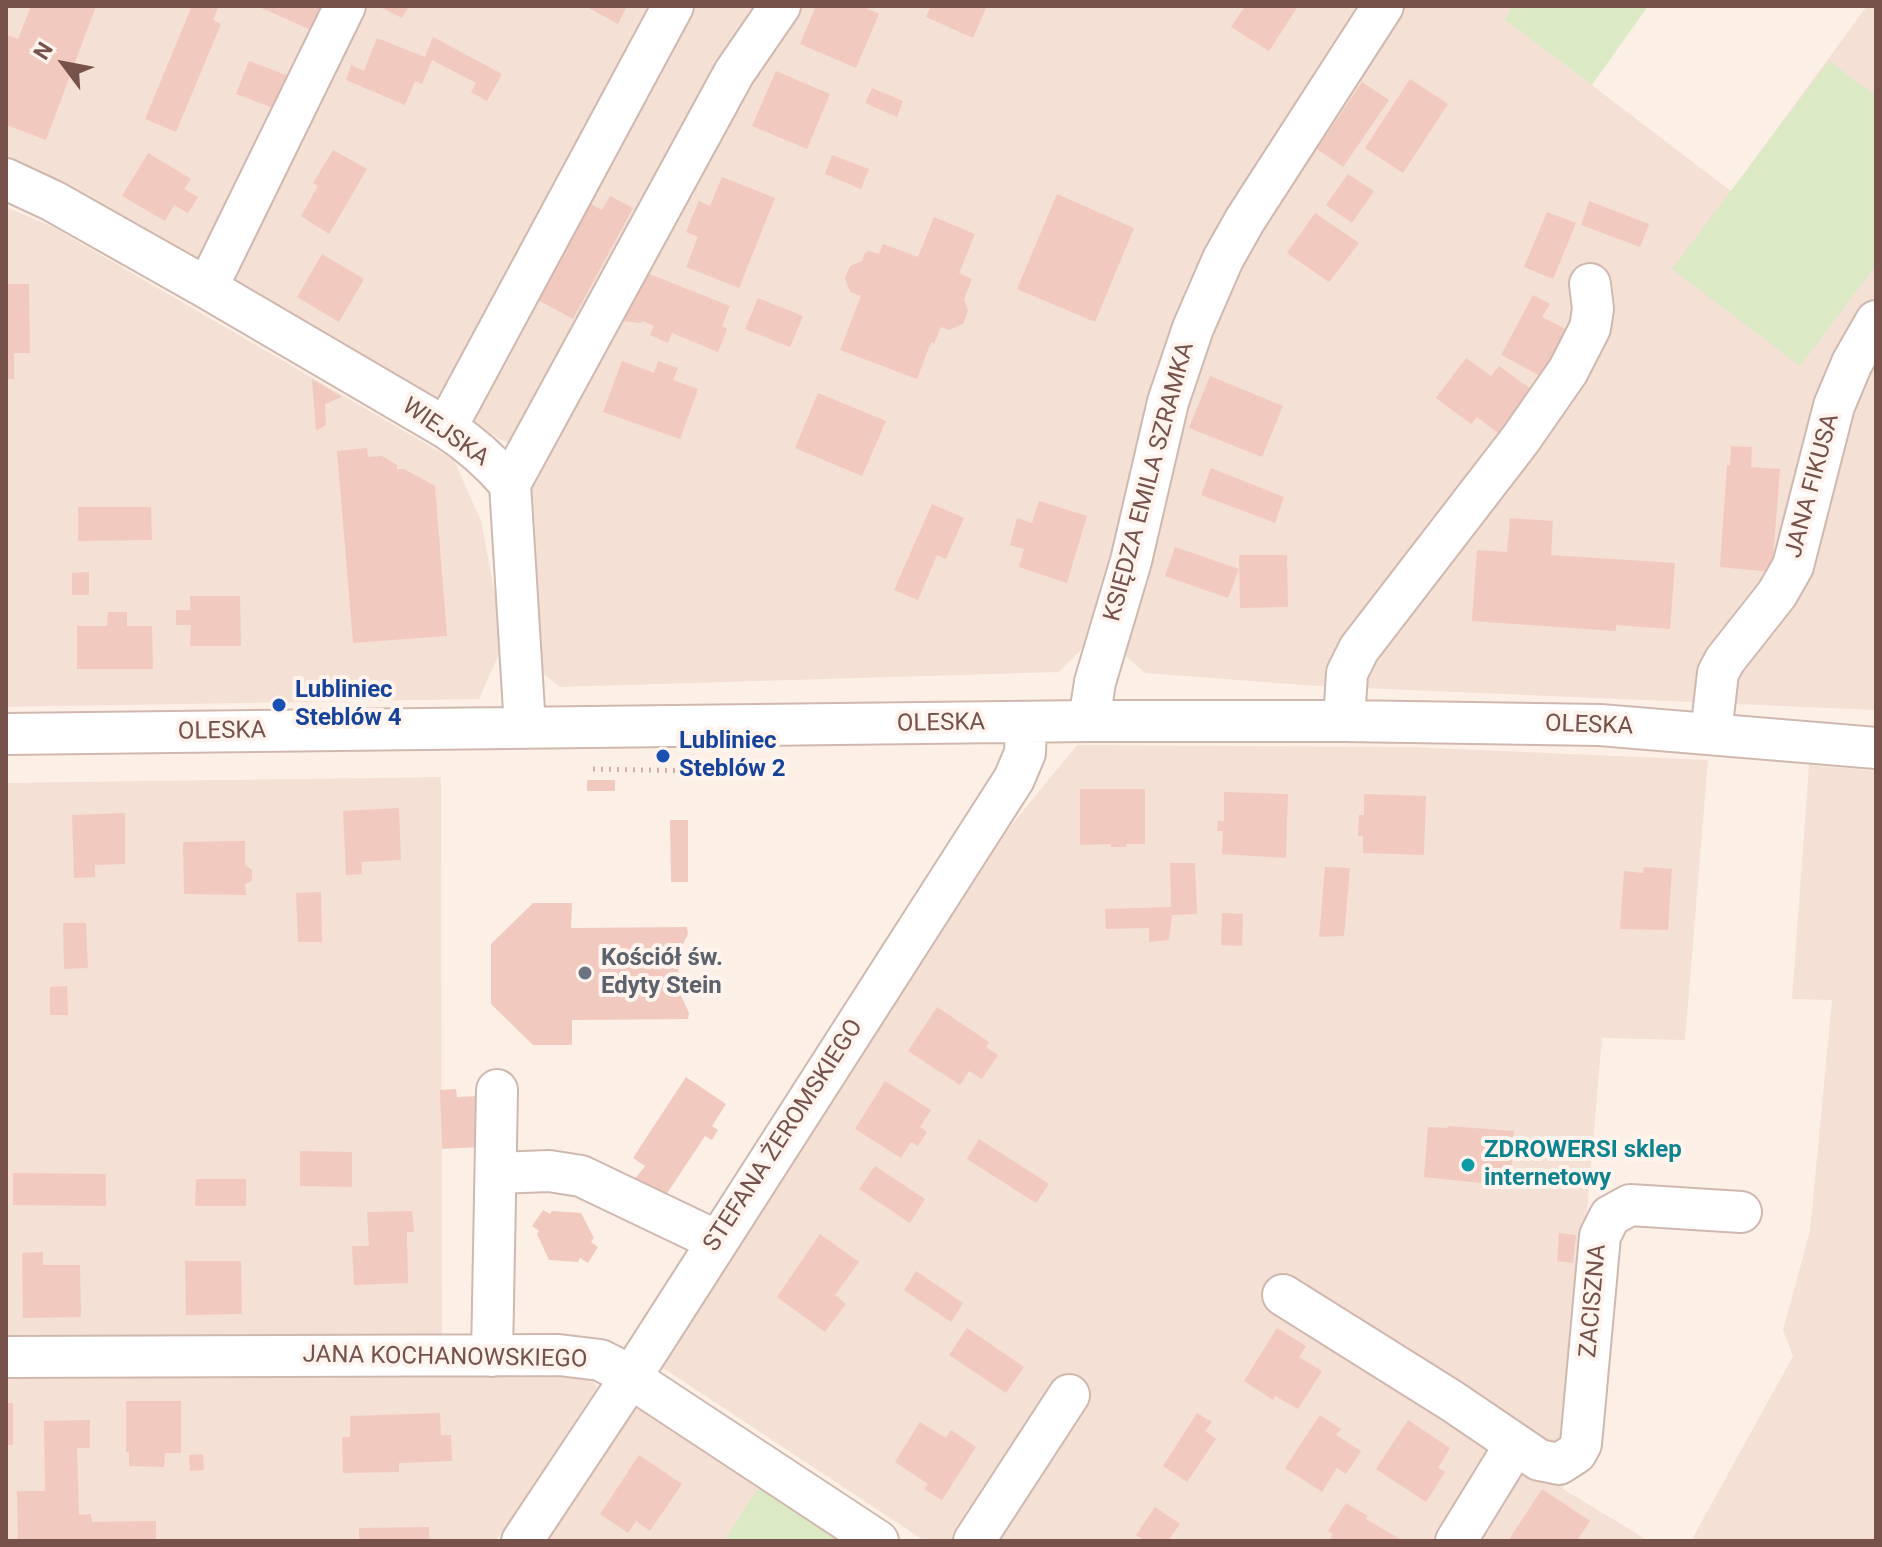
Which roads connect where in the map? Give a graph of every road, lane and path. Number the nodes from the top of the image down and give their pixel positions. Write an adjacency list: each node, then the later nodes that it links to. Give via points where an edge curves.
1 (345, 6): 7 (street)
2 (673, 6): 9 (street)
3 (780, 6): 10 (street, via 734,73)
4 (1383, 6): 11 (street, KSIĘDZA EMILA SZRAMKA, via 1245,220 1193,328 1168,402)
5 (6, 179): 7 (street, WIEJSKA)
6 (1590, 284): 12 (street, via 1593,309 1581,348 1520,440 1359,649 1347,673)
7 (207, 288): 9 (street, WIEJSKA)
8 (1876, 321): 15 (street, JANA FIKUSA, via 1834,406 1793,566 1718,673)
9 (446, 428): 10 (street, WIEJSKA, via 472,445)
10 (510, 484): 14 (street, WIEJSKA)
11 (1089, 721): 12 (street, OLESKA); 13 (street, OLESKA)
12 (1344, 721): 15 (street, OLESKA, via 1600,725)
13 (1026, 723): 14 (street, OLESKA); 21 (street, STEFANA ŻEROMSKIEGO, via 1025,753 1014,779)
14 (525, 727): 16 (street, OLESKA)
15 (1711, 733): 17 (street, OLESKA)
16 (6, 734)
17 (1876, 748)
18 (497, 1090): 19 (street)
19 (496, 1173): 21 (street, via 581,1176); 23 (street)
20 (1741, 1212): 27 (street, ZACISZNA, via 1630,1205 1610,1216 1600,1236 1581,1444 1559,1464 1539,1460)
21 (717, 1241): 25 (street, STEFANA ŻEROMSKIEGO)
22 (1283, 1295): 27 (street, ZACISZNA)
23 (492, 1356): 24 (street, JANA KOCHANOWSKIEGO); 25 (street, JANA KOCHANOWSKIEGO, via 600,1360)
24 (6, 1357)
25 (631, 1377): 28 (street, STEFANA ŻEROMSKIEGO); 29 (street, JANA KOCHANOWSKIEGO)
26 (1069, 1395): 30 (street)
27 (1515, 1445): 31 (street)
28 (522, 1541)
29 (878, 1541)
30 (974, 1541)
31 (1456, 1541)

